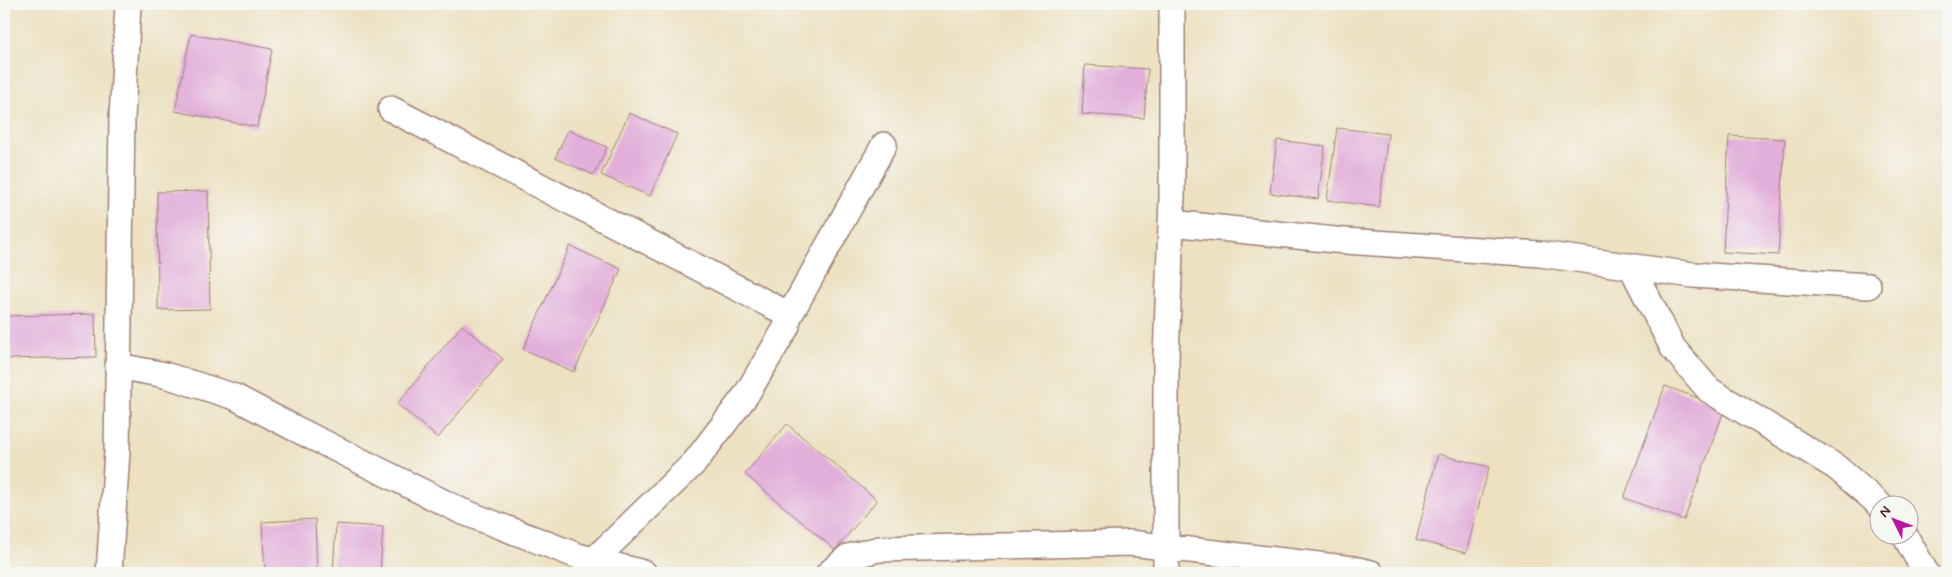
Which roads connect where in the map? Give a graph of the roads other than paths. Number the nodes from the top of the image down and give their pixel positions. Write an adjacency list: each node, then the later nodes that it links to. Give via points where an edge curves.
1 (128, 4): 9 (street, via 122,118)
2 (1172, 4): 5 (street)
3 (391, 109): 8 (street, via 780,310 788,316)
4 (884, 146): 8 (street)
5 (1171, 223): 6 (street, via 1345,241 1540,254); 12 (street, via 1166,359)
6 (1632, 266): 7 (street, via 1692,275); 10 (street, via 1672,348 1709,390 1836,467)
7 (1868, 286)
8 (787, 320): 13 (street, via 787,326 746,396 695,462)
9 (118, 366): 13 (street, via 165,375 235,397 461,511); 14 (street, via 117,452)
10 (1870, 496)
11 (1910, 544): 19 (street)
12 (1167, 548): 16 (street, via 1130,544 879,549 848,556); 17 (street); 18 (street)
13 (594, 560): 15 (street)
14 (109, 573)
15 (644, 573)
16 (829, 573)
17 (1166, 573)
18 (1370, 573)
19 (1926, 573)

